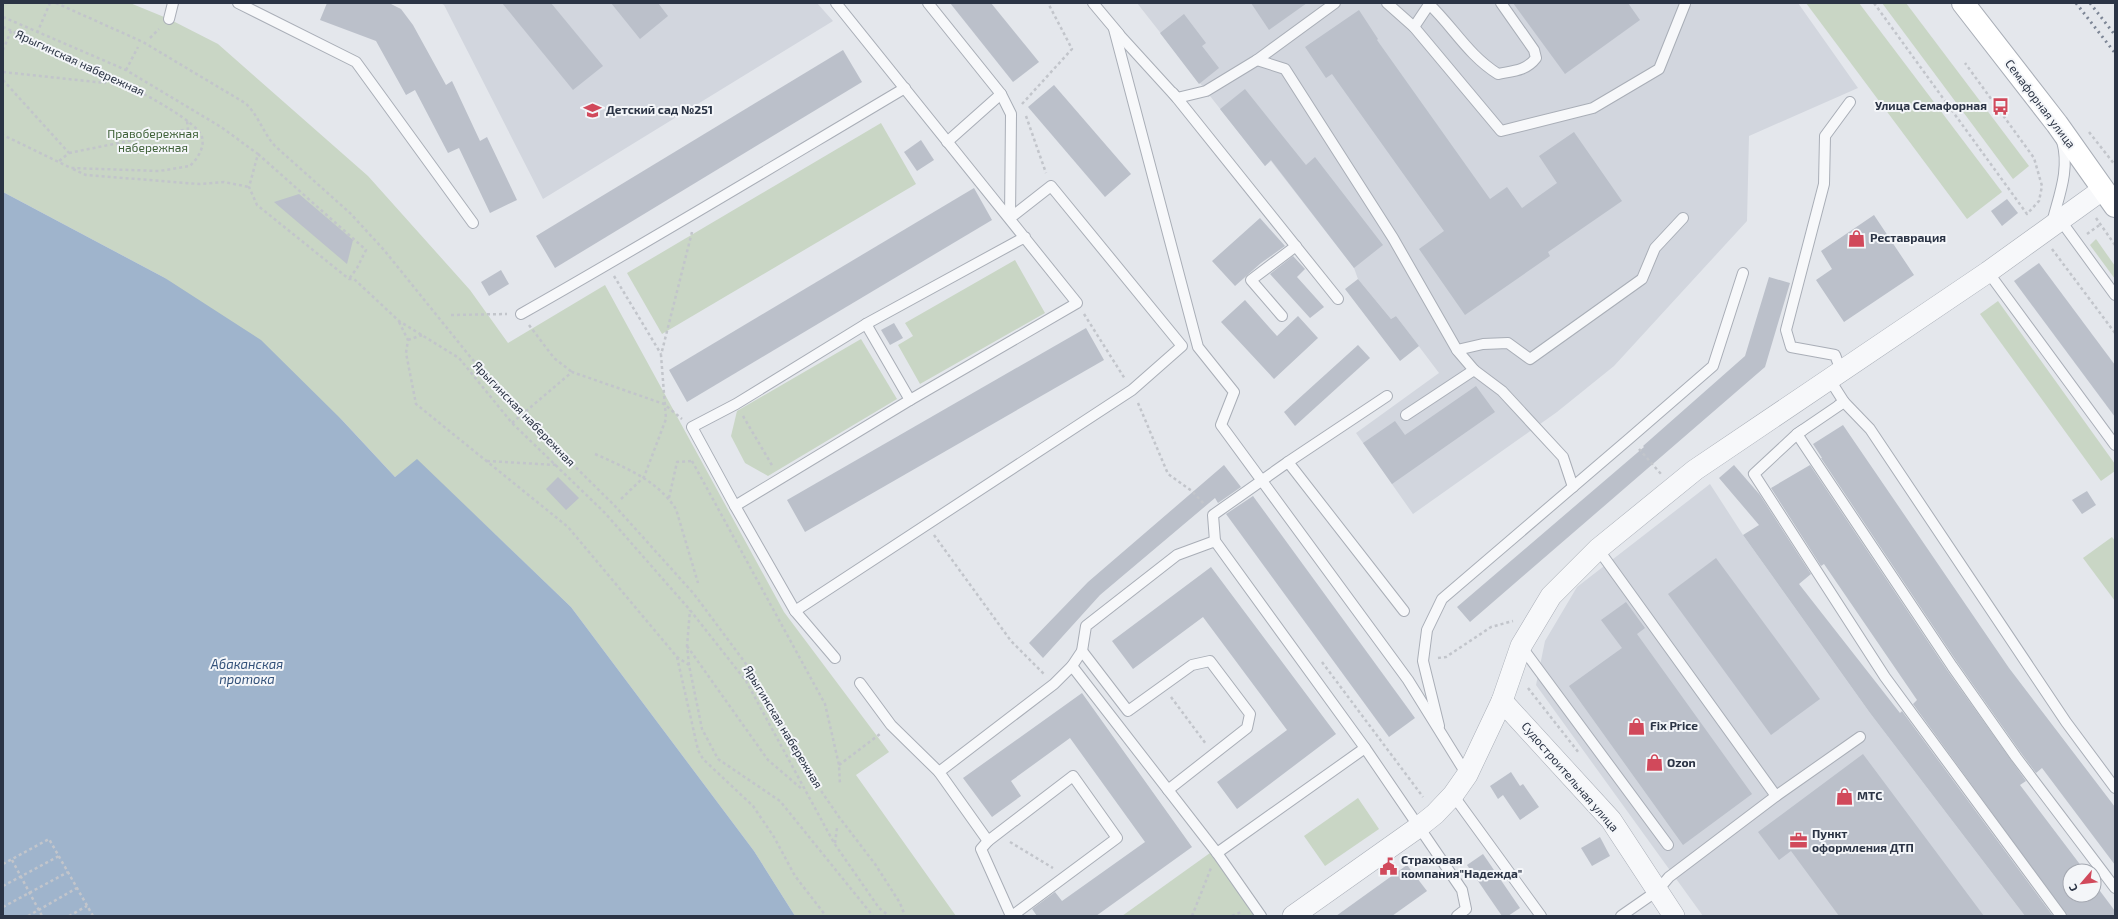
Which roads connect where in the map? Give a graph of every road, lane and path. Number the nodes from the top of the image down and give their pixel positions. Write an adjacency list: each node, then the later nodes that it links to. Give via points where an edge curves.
1 (50, 3): 22 (path)
2 (56, 3): 83 (path, Ярыгинская набережная, via 142,42 250,107 268,139 350,213 384,250 472,359)
3 (173, 3): 17 (lane)
4 (238, 3): 51 (lane, via 356,62)
5 (836, 3): 31 (lane)
6 (928, 3): 32 (lane)
7 (1048, 3): 35 (path, via 1072,49)
8 (1093, 3): 20 (lane)
9 (1335, 3): 25 (lane)
10 (1387, 3): 18 (lane)
11 (1430, 3): 12 (lane, via 1467,49 1498,74 1530,66 1536,58 1534,50); 18 (lane)
12 (1501, 3)
13 (1874, 3): 26 (path, via 2027,214 2039,201 2042,186 2034,158)
14 (1963, 3): 38 (main road, Семафорная улица)
15 (1685, 4): 18 (lane, via 1659,69 1593,108 1501,131)
16 (3, 17): 22 (path, Ярыгинская набережная)
17 (169, 19)
18 (1414, 26)
19 (3, 28): 21 (path, Ярыгинская набережная)
20 (1114, 29): 33 (lane); 99 (lane, via 1198,347 1234,392 1221,425)
21 (11, 31): 24 (path); 29 (path, Ярыгинская набережная)
22 (36, 33): 27 (path, Ярыгинская набережная)
23 (138, 47): 27 (path)
24 (3, 50)
25 (1257, 60): 33 (lane, via 1206,91); 72 (lane, via 1285,69 1393,238)
26 (1965, 63)
27 (126, 70): 42 (path, Ярыгинская набережная, via 221,127)
28 (3, 72): 29 (path, via 105,83)
29 (109, 76): 37 (path, Ярыгинская набережная, via 138,89)
30 (3, 80): 41 (path)
31 (905, 88): 40 (lane); 48 (lane)
32 (1001, 94): 36 (lane); 40 (lane)
33 (1177, 98): 56 (lane)
34 (1850, 102): 76 (lane, via 1825,136 1824,184 1786,330 1791,347 1834,355)
35 (1022, 104): 36 (path); 45 (path)
36 (1011, 114): 49 (lane)
37 (187, 121): 41 (path, via 188,129); 44 (path, Ярыгинская набережная, via 201,135 202,144 199,157 190,166 160,171)
38 (2057, 124): 47 (main road, Семафорная улица); 53 (lane, via 2066,162)
39 (3, 135): 43 (path, Ярыгинская набережная)
40 (948, 142): 49 (lane)
41 (69, 153): 43 (path)
42 (258, 154): 46 (path); 60 (path, Ярыгинская набережная, via 366,250)
43 (58, 162): 44 (path, Ярыгинская набережная)
44 (71, 168): 46 (path, via 86,175 199,184 224,182)
45 (1051, 186): 49 (lane); 77 (lane, via 1182,346)
46 (249, 188): 60 (path, Ярыгинская набережная, via 257,205)
47 (2109, 198): 53 (street)
48 (697, 210): 57 (lane); 73 (path)
49 (1010, 218): 54 (lane)
50 (1682, 218): 72 (lane, via 1655,248 1642,279 1530,359 1508,343 1483,344)
51 (473, 223)
52 (2093, 230): 55 (path, via 2101,224)
53 (2054, 232): 58 (street); 61 (lane); 69 (path)
54 (1025, 237): 63 (lane); 68 (lane)
55 (2115, 244)
56 (1296, 246): 62 (lane); 66 (lane, via 1251,280)
57 (608, 265): 64 (lane); 73 (path)
58 (1988, 272): 76 (street); 89 (lane)
59 (1743, 273): 88 (lane, via 1713,366)
60 (349, 279): 67 (path, Ярыгинская набережная, via 354,280)
61 (2115, 295)
62 (1338, 299)
63 (1077, 303): 77 (path); 79 (lane)
64 (520, 314): 65 (path); 75 (path, via 554,358)
65 (451, 315)
66 (1282, 316)
67 (399, 321): 70 (path, Ярыгинская набережная); 71 (path, Ярыгинская набережная)
68 (866, 324): 79 (lane); 82 (lane)
69 (2115, 333)
70 (423, 335): 71 (path); 85 (path, Ярыгинская набережная, via 459,358)
71 (408, 340): 91 (path, Ярыгинская набережная, via 406,353 416,404)
72 (1456, 350): 74 (lane)
73 (661, 355): 81 (path)
74 (1474, 370): 84 (lane); 100 (lane, via 1502,391 1563,457)
75 (572, 372): 81 (path); 83 (path)
76 (1836, 376): 80 (lane); 107 (street, via 1695,470)
77 (1132, 390): 104 (path, via 1168,474 1192,491); 105 (lane)
78 (1387, 396): 94 (lane)
79 (910, 400): 97 (lane)
80 (1844, 402): 87 (lane); 135 (lane, via 1870,429 2066,722)
81 (664, 404): 86 (path); 96 (path, via 666,419)
82 (736, 404): 86 (lane); 97 (path)
83 (522, 413): 85 (path); 168 (path, Ярыгинская набережная, via 614,505 694,594 720,627 755,676 815,782 875,864 900,903)
84 (1406, 415)
85 (512, 423): 95 (path, Ярыгинская набережная)
86 (692, 427): 103 (lane)
87 (1797, 434): 155 (lane, via 1952,666 2016,757); 177 (lane, via 1754,474 1885,677)
88 (1630, 438): 98 (path); 100 (lane)
89 (2115, 445)
90 (595, 454): 96 (path)
91 (487, 461): 95 (path); 116 (path, Ярыгинская набережная, via 568,527)
92 (692, 461): 131 (path, via 825,704)
93 (677, 462): 101 (path)
94 (1288, 462): 99 (lane); 111 (lane)
95 (556, 465): 109 (path, Ярыгинская набережная, via 605,513)
96 (644, 477): 101 (path); 102 (path)
97 (780, 479): 103 (lane)
98 (1665, 479)
99 (1263, 481): 104 (lane); 127 (lane, via 1408,680)
100 (1573, 487): 119 (lane, via 1442,599 1427,630)
101 (669, 498): 108 (path, via 676,509)
102 (621, 499)
103 (735, 506): 110 (lane)
104 (1213, 515): 106 (lane)
105 (926, 524): 110 (lane); 123 (path, via 1011,641)
106 (1214, 541): 115 (lane, via 1177,555 1086,626); 129 (lane)
107 (1598, 549): 114 (street, via 1551,596); 139 (lane)
108 (698, 583)
109 (690, 610): 113 (path); 137 (path, Ярыгинская набережная, via 746,681)
110 (795, 611): 117 (lane)
111 (1404, 611)
112 (1515, 620): 119 (path, via 1491,627 1446,657)
113 (687, 646): 120 (path); 137 (path, via 768,760)
114 (1521, 646): 125 (street); 145 (lane)
115 (1082, 651): 121 (lane); 124 (lane, via 1128,711)
116 (677, 657): 120 (path, Ярыгинская набережная); 165 (path, via 701,755 753,806 774,837 795,876)
117 (836, 658)
118 (1322, 661): 140 (path)
119 (1423, 661): 127 (lane)
120 (689, 665): 166 (path, via 702,728 718,759 780,801)
121 (1072, 666): 123 (lane); 136 (lane)
122 (860, 683): 126 (lane)
123 (1054, 684): 132 (lane)
124 (1162, 686): 130 (path); 130 (lane, via 1192,665 1210,661 1250,714 1247,728)
125 (1502, 701): 133 (street); 156 (street, Судостроительная улица, via 1610,820)
126 (891, 725): 131 (path); 132 (lane)
127 (1442, 736): 133 (lane)
128 (1860, 736): 139 (lane)
129 (1365, 748): 140 (lane); 146 (lane)
130 (1214, 754): 136 (lane)
131 (839, 765): 134 (path)
132 (939, 772): 143 (lane)
133 (1467, 776): 138 (street)
134 (840, 785)
135 (2115, 788)
136 (1168, 790): 146 (lane)
137 (805, 791): 144 (path, Ярыгинская набережная)
138 (1453, 795): 140 (street); 174 (lane)
139 (1776, 796): 156 (lane, via 1669,877)
140 (1427, 820): 172 (street); 173 (lane, via 1462,890 1466,910)
141 (837, 828): 144 (path)
142 (997, 834): 143 (lane); 151 (path); 151 (lane, via 1073,776 1118,838)
143 (988, 841): 169 (lane, via 981,849)
144 (834, 843): 167 (path, Ярыгинская набережная, via 879,908)
145 (1668, 845)
146 (1216, 853): 170 (path); 171 (lane)
147 (59, 856): 148 (path, via 49,839); 150 (path); 152 (path)
148 (12, 860): 149 (path); 152 (path)
149 (3, 864)
150 (68, 872): 154 (path); 157 (path)
151 (1066, 875): 169 (lane)
152 (21, 877): 153 (path); 157 (path)
153 (3, 886)
154 (77, 888): 159 (path); 160 (path)
155 (2115, 888)
156 (1658, 891): 175 (lane); 176 (street, Судостроительная улица)
157 (29, 892): 158 (path); 160 (path)
158 (3, 906)
159 (87, 906): 163 (path); 164 (path)
160 (38, 910): 161 (path); 162 (path)
161 (28, 916)
162 (42, 916)
163 (69, 916)
164 (93, 916)
165 (826, 916)
166 (873, 916)
167 (889, 916)
168 (905, 916)
169 (1012, 916)
170 (1192, 916)
171 (1262, 916)
172 (1293, 916)
173 (1457, 916)
174 (1541, 916)
175 (1621, 916)
176 (1674, 916)
177 (2061, 916)

